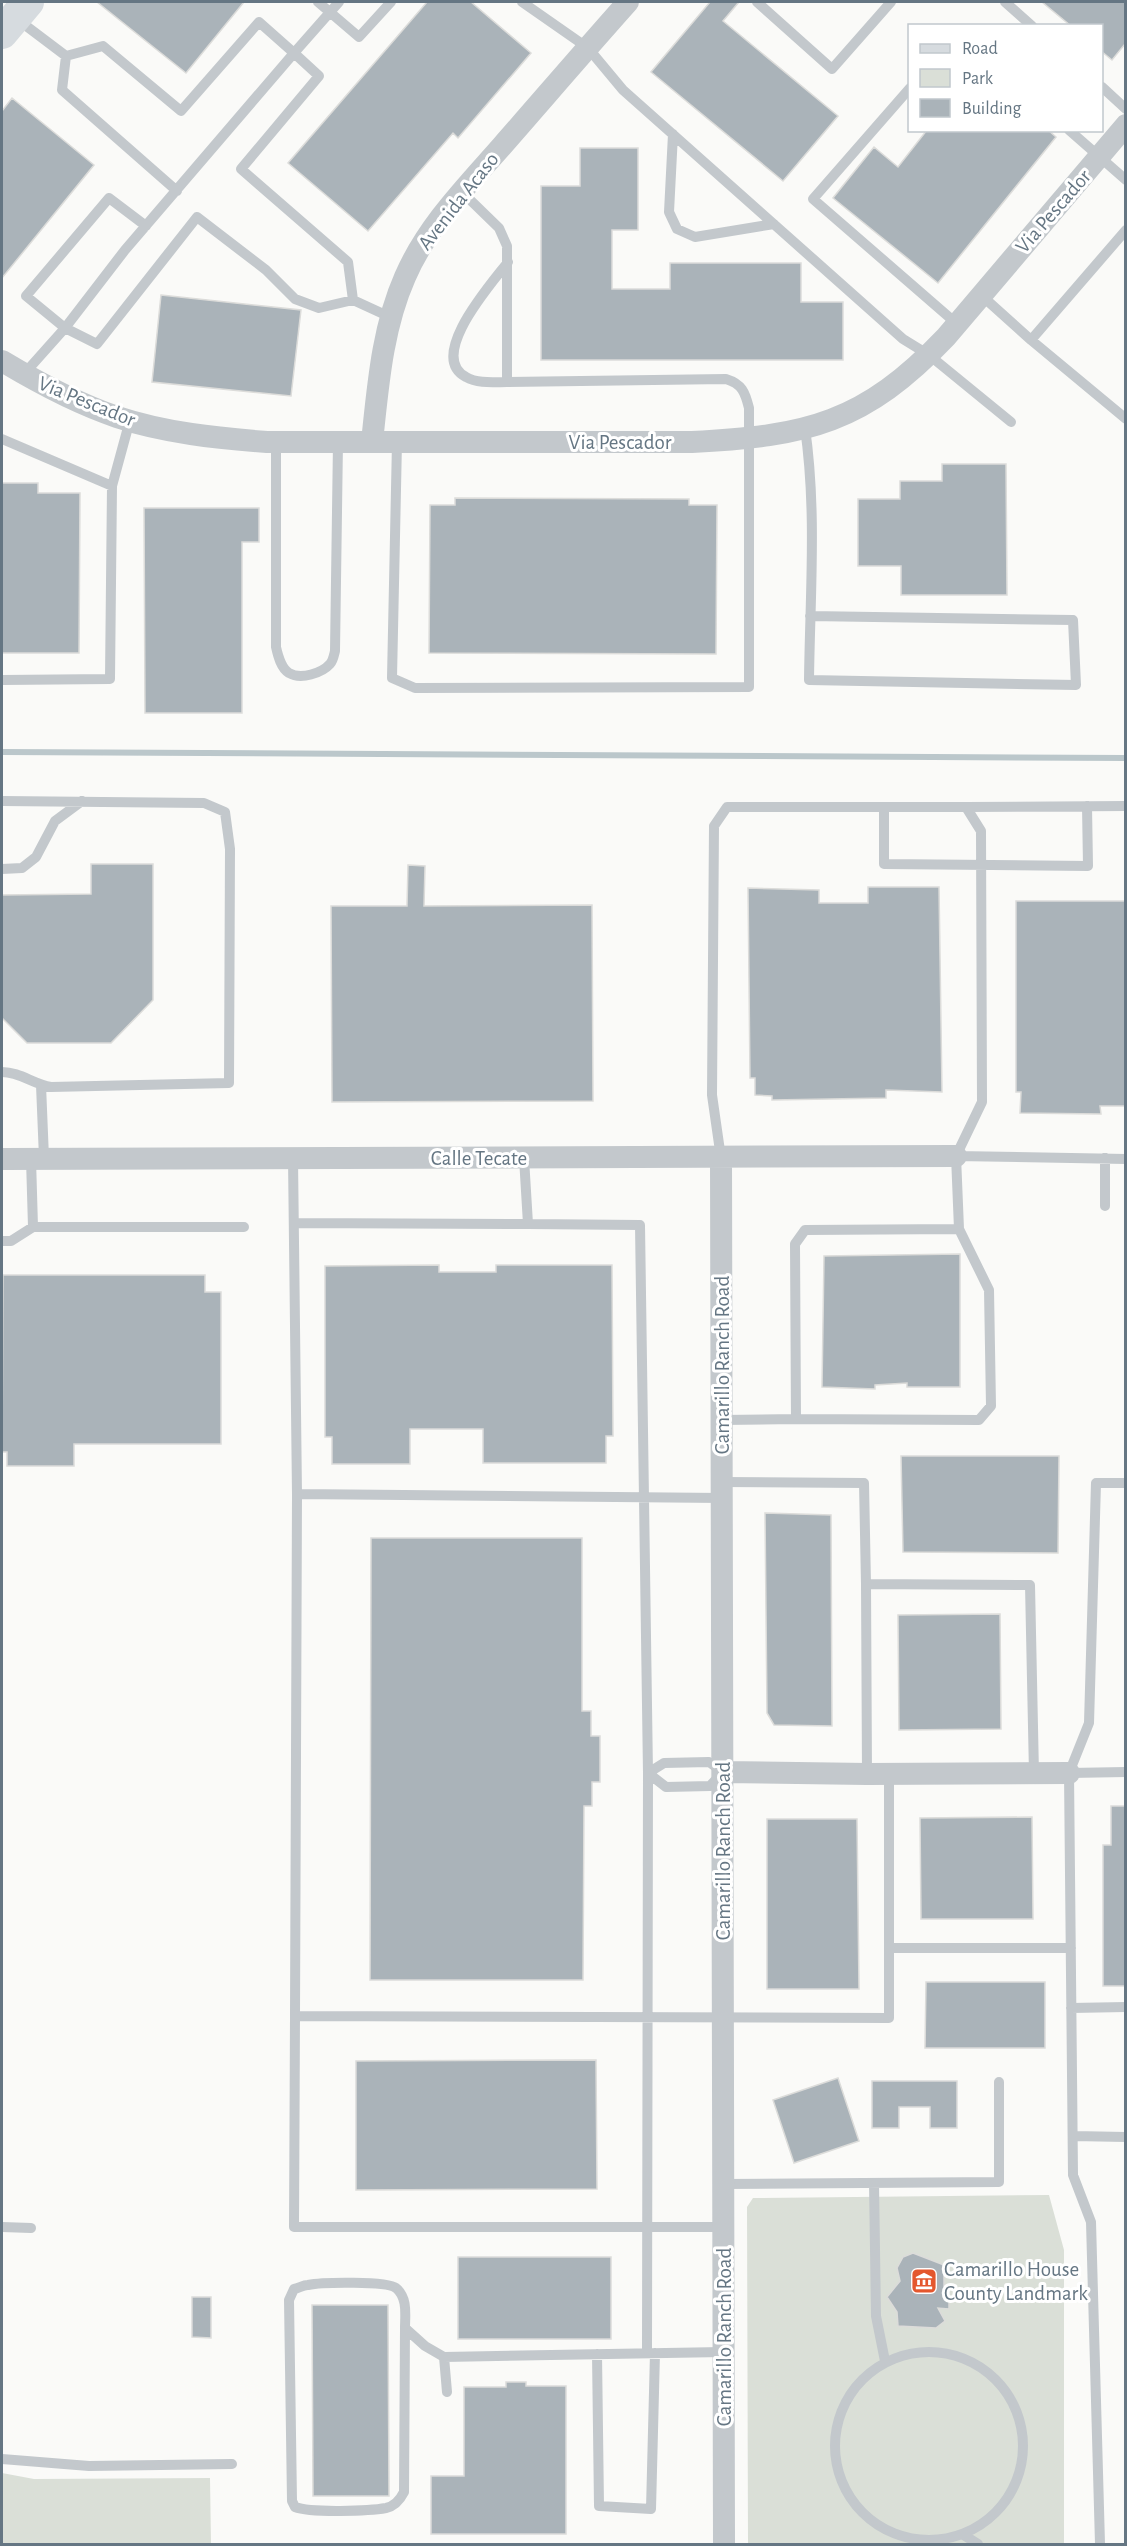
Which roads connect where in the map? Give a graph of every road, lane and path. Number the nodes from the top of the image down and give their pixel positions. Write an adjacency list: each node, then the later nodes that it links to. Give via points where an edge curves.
1 (318, 2): 9 (lane)
2 (339, 2): 9 (lane)
3 (391, 2): 9 (lane, via 359,37)
4 (522, 2): 12 (lane)
5 (628, 2): 12 (street, Avenida Acaso)
6 (757, 2): 7 (lane, via 832,69)
7 (891, 2)
8 (1005, 2): 11 (lane)
9 (330, 12): 13 (lane)
10 (14, 17): 14 (lane)
11 (1030, 24)
12 (588, 48): 20 (lane, via 623,90); 24 (street, Avenida Acaso)
13 (294, 53): 14 (lane, via 259,22 181,111 103,46); 23 (lane); 30 (lane, via 319,76 241,169 348,262)
14 (66, 56): 23 (lane, via 62,90)
15 (908, 88): 32 (lane, via 813,199)
16 (1103, 89): 17 (lane)
17 (1125, 109)
18 (1125, 125): 21 (street, Via Pescador)
19 (1071, 132): 21 (lane)
20 (673, 134): 25 (lane); 25 (lane, via 669,213 677,229 695,237)
21 (1099, 157): 22 (lane); 29 (street, Via Pescador)
22 (1125, 180)
23 (177, 191): 26 (lane)
24 (462, 192): 28 (lane, via 499,228 507,246); 31 (street, Avenida Acaso, via 418,250)
25 (774, 224): 35 (lane, via 903,339)
26 (146, 226): 33 (lane); 33 (lane, via 109,198 26,296)
27 (1125, 230): 34 (lane)
28 (508, 262): 38 (lane); 38 (lane, via 465,320 453,354 456,368 464,377)
29 (981, 295): 32 (street, Via Pescador); 34 (lane)
30 (353, 300): 31 (lane); 33 (lane, via 319,308 295,299 266,270 197,217 97,344)
31 (390, 317): 47 (street, Avenida Acaso)
32 (957, 324): 35 (street, Via Pescador)
33 (64, 328): 37 (lane)
34 (1031, 340): 39 (lane)
35 (929, 355): 41 (lane); 42 (street, Via Pescador, via 875,400)
36 (2, 361): 37 (street, Via Pescador)
37 (23, 374): 40 (street, Via Pescador, via 92,407)
38 (507, 382): 44 (lane, via 726,379 738,383 746,394)
39 (1125, 419)
40 (130, 420): 45 (street, Via Pescador, via 162,429); 49 (lane)
41 (1011, 422)
42 (805, 428): 44 (street, Via Pescador); 50 (lane, via 812,475)
43 (2, 439): 49 (lane)
44 (748, 439): 48 (street, Via Pescador); 48 (lane, via 748,687 415,688 392,678)
45 (276, 442): 46 (street, Via Pescador); 46 (lane, via 276,647 280,662 289,673 304,676 320,672 332,663 336,651)
46 (338, 442): 47 (street, Via Pescador)
47 (372, 442): 48 (street, Via Pescador)
48 (397, 442)
49 (112, 486): 51 (lane, via 110,680)
50 (810, 616): 50 (lane, via 809,680 1076,685 1073,620)
51 (2, 680)
52 (2, 801): 53 (lane)
53 (82, 801): 59 (lane, via 55,820 36,856 22,868); 61 (lane, via 204,803 225,812 230,849 229,1083)
54 (1086, 806): 55 (lane); 57 (lane); 58 (lane, via 1088,866)
55 (1125, 806)
56 (884, 807): 57 (lane); 58 (lane, via 884,864); 66 (lane, via 727,807 714,826 712,1095)
57 (966, 807): 58 (lane, via 981,831)
58 (981, 865): 62 (lane, via 982,1102)
59 (2, 868)
60 (2, 1072): 61 (lane, via 15,1072)
61 (41, 1085): 63 (lane)
62 (956, 1156): 66 (street, Calle Tecate); 67 (lane); 75 (lane)
63 (38, 1158): 64 (street, Calle Tecate); 68 (street, Calle Tecate); 73 (lane)
64 (293, 1158): 65 (street, Calle Tecate); 71 (lane)
65 (524, 1158): 66 (street, Calle Tecate); 72 (lane)
66 (721, 1158): 78 (street, Camarillo Ranch Road)
67 (1105, 1158): 69 (lane); 70 (lane)
68 (2, 1159)
69 (1125, 1159)
70 (1105, 1206)
71 (294, 1223): 72 (lane); 81 (lane)
72 (528, 1224): 82 (lane, via 640,1225)
73 (33, 1227): 74 (lane); 76 (lane, via 11,1241)
74 (244, 1227)
75 (959, 1229): 77 (lane, via 805,1230 795,1245); 77 (lane, via 989,1290 991,1406 980,1420)
76 (2, 1241)
77 (796, 1419): 78 (lane)
78 (722, 1420): 80 (street, Camarillo Ranch Road)
79 (1125, 1483): 87 (lane, via 1096,1483 1089,1723)
80 (723, 1490): 82 (lane); 83 (lane, via 864,1483); 84 (street, Camarillo Ranch Road)
81 (297, 1494): 82 (lane); 94 (lane)
82 (645, 1498): 86 (lane)
83 (866, 1584): 88 (lane); 89 (lane, via 1030,1585)
84 (723, 1772): 86 (lane, via 709,1762 664,1762); 86 (lane, via 710,1786 666,1787); 88 (street); 96 (street, Camarillo Ranch Road)
85 (1125, 1772): 87 (lane)
86 (648, 1773): 95 (lane)
87 (1069, 1773): 89 (street); 91 (lane)
88 (878, 1774): 89 (street); 90 (lane)
89 (1034, 1774)
90 (889, 1948): 91 (lane); 96 (lane, via 890,2018)
91 (1071, 1948): 93 (lane)
92 (1125, 2007): 93 (lane)
93 (1071, 2008): 98 (lane)
94 (295, 2016): 95 (lane); 103 (lane, via 294,2227)
95 (649, 2018): 96 (lane); 103 (lane)
96 (723, 2019): 101 (street, Camarillo Ranch Road)
97 (999, 2082): 100 (lane, via 999,2182)
98 (1073, 2136): 99 (lane); 118 (lane, via 1073,2175 1091,2222)
99 (1125, 2137)
100 (874, 2183): 101 (lane); 111 (lane, via 876,2316)
101 (724, 2184): 104 (street, Camarillo Ranch Road)
102 (2, 2227): 105 (lane)
103 (649, 2227): 104 (lane); 108 (lane)
104 (724, 2227): 107 (street, Camarillo Ranch Road)
105 (31, 2228)
106 (405, 2328): 106 (lane, via 405,2306 394,2286 308,2284 294,2289 289,2300 295,2507 388,2508 399,2501 404,2492); 110 (lane)
107 (723, 2352): 108 (lane); 116 (street, Camarillo Ranch Road)
108 (651, 2353): 109 (lane); 109 (lane, via 651,2508 599,2506)
109 (597, 2354): 110 (lane)
110 (444, 2357): 112 (lane)
111 (885, 2361): 115 (lane, via 860,2380 842,2406 834,2437 836,2469 849,2498 871,2521 899,2535 931,2540); 115 (lane, via 925,2352 946,2353 975,2363 999,2382 1016,2408 1023,2437 1021,2468 1009,2496 988,2519)
112 (447, 2392)
113 (2, 2459): 114 (lane, via 89,2466)
114 (232, 2464)
115 (962, 2534): 117 (lane)
116 (724, 2544)
117 (978, 2544)
118 (1100, 2544)

